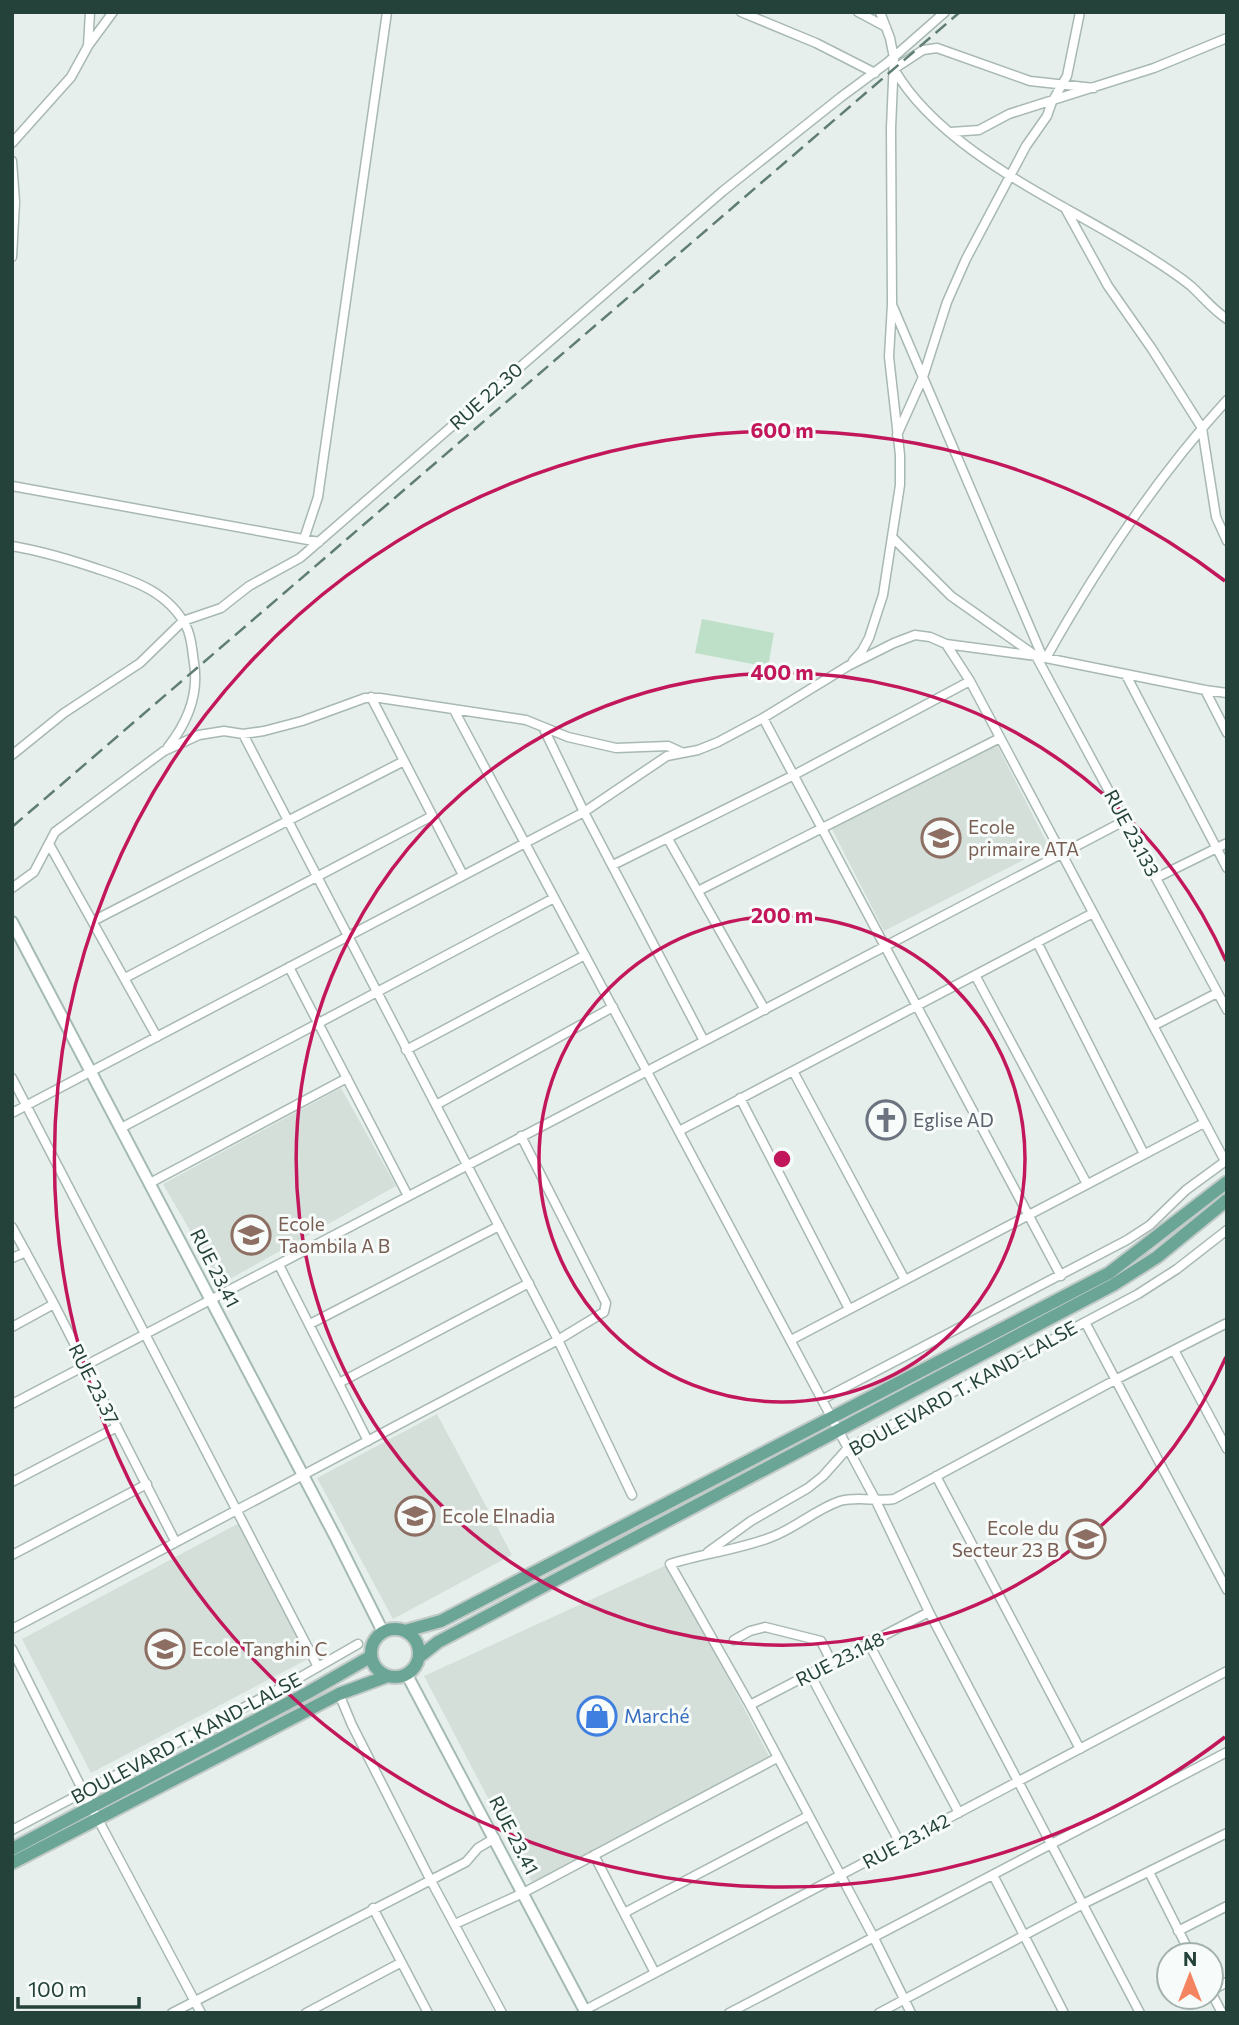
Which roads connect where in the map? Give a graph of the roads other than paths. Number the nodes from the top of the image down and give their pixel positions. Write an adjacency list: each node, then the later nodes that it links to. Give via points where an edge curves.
1 (90, 12): 11 (street)
2 (113, 12): 11 (street)
3 (387, 12): 32 (street, via 318,497)
4 (741, 12): 14 (street)
5 (858, 12): 9 (street)
6 (880, 12): 9 (street)
7 (945, 12): 12 (street, RUE 22.30)
8 (1080, 12): 15 (street)
9 (886, 27): 12 (street)
10 (1227, 38): 16 (street)
11 (88, 46): 19 (street, via 71,77)
12 (894, 58): 13 (street); 14 (street, RUE 22.30)
13 (894, 69): 15 (street, via 923,50 937,48 1030,81); 18 (street, via 917,103); 24 (street)
14 (875, 73): 34 (street, RUE 22.30, via 723,191)
15 (1062, 84): 16 (street); 17 (street)
16 (1094, 88): 17 (street)
17 (1052, 102): 18 (street, via 1009,114 979,130); 21 (street)
18 (951, 132): 21 (street)
19 (12, 143)
20 (12, 161): 23 (street)
21 (1010, 176): 22 (street); 26 (street, via 947,302)
22 (1063, 206): 25 (street, via 1177,276); 28 (street, via 1100,274)
23 (12, 257)
24 (892, 304): 26 (street, RUE 23.133); 29 (street, via 889,373)
25 (1227, 319)
26 (923, 377): 29 (street); 38 (street, RUE 23.133)
27 (1227, 400): 28 (street)
28 (1202, 428): 33 (street, via 1216,517); 38 (street, via 1095,574)
29 (897, 435): 31 (street, via 900,485)
30 (12, 486): 32 (street)
31 (893, 538): 38 (street, via 951,596); 39 (street, via 878,614 862,651)
32 (304, 539): 34 (street)
33 (1227, 541)
34 (319, 542): 36 (street, RUE 22.30, via 221,608)
35 (12, 546): 36 (street, via 135,581 159,595)
36 (183, 621): 51 (street, via 196,684 182,727); 53 (street, RUE 22.30, via 140,663 64,713)
37 (946, 644): 38 (street); 39 (street, via 915,635); 41 (street)
38 (1042, 657): 40 (street); 58 (street, RUE 23.133)
39 (848, 666): 46 (street)
40 (1126, 675): 42 (street); 65 (street)
41 (970, 681): 50 (street); 55 (street)
42 (1205, 690): 43 (street); 48 (street)
43 (1227, 692)
44 (371, 697): 45 (street); 49 (street, via 302,721); 54 (street)
45 (454, 710): 47 (street, via 526,720); 64 (street)
46 (763, 718): 52 (street, via 698,750); 55 (street)
47 (543, 727): 52 (street, via 616,748 668,746); 56 (street)
48 (1227, 733)
49 (243, 734): 51 (street, via 199,735); 59 (street)
50 (1000, 738): 60 (street); 66 (street)
51 (164, 751): 63 (street, via 55,832)
52 (681, 752): 56 (street, via 653,764)
53 (12, 755)
54 (404, 761): 57 (street); 59 (street)
55 (794, 775): 60 (street); 61 (street)
56 (584, 812): 64 (street); 67 (street)
57 (432, 816): 69 (street); 70 (street)
58 (1126, 820): 66 (street); 71 (street, RUE 23.133)
59 (288, 822): 70 (street); 76 (street)
60 (822, 828): 73 (street); 80 (street)
61 (668, 839): 67 (street); 73 (street)
62 (1227, 843): 65 (street)
63 (49, 844): 72 (street, via 33,872); 76 (street)
64 (525, 844): 69 (street); 74 (street)
65 (1216, 848): 68 (street); 71 (street)
66 (1061, 854): 75 (street); 80 (street)
67 (613, 866): 94 (street)
68 (1227, 868)
69 (463, 875): 78 (street)
70 (316, 877): 78 (street); 84 (street)
71 (1156, 878): 86 (street, RUE 23.133)
72 (12, 888)
73 (698, 891): 89 (street)
74 (554, 898): 81 (street); 85 (street)
75 (1093, 913): 79 (street); 92 (street)
76 (93, 921): 84 (street)
77 (12, 922): 96 (street, RUE 23.41)
78 (347, 936): 82 (street); 85 (street)
79 (1037, 942): 83 (street); 109 (street)
80 (885, 947): 87 (street); 89 (street)
81 (585, 955): 88 (street); 95 (street)
82 (289, 967): 91 (street); 93 (street)
83 (975, 975): 87 (street); 114 (street)
84 (125, 978): 93 (street)
85 (377, 993): 91 (street); 95 (street)
86 (1217, 993): 90 (street, RUE 23.133); 92 (street)
87 (917, 1006): 97 (street); 117 (street)
88 (613, 1007): 98 (street); 103 (street)
89 (765, 1010): 94 (street)
90 (1227, 1010)
91 (319, 1024): 100 (street); 106 (street)
92 (1153, 1026): 105 (street)
93 (158, 1037): 96 (street)
94 (704, 1041): 98 (street)
95 (407, 1050): 103 (street)
96 (91, 1071): 102 (street); 106 (street, RUE 23.41)
97 (793, 1071): 101 (street); 125 (street)
98 (647, 1072): 107 (street); 108 (street)
99 (12, 1078): 102 (street)
100 (346, 1079): 113 (street); 115 (street)
101 (740, 1098): 107 (street); 129 (street)
102 (28, 1105): 104 (street); 134 (street)
103 (436, 1105): 111 (street)
104 (12, 1113)
105 (1204, 1123): 109 (street); 110 (street)
106 (121, 1128): 113 (street, RUE 23.41)
107 (678, 1131): 136 (street)
108 (520, 1136): 111 (street); 135 (street, via 606,1306 604,1312)
109 (1144, 1154): 114 (street)
110 (1226, 1160): 124 (street, via 1150,1225)
111 (467, 1166): 115 (street); 118 (street)
112 (1227, 1182): 143 (main road, via 1109,1273)
113 (150, 1183): 127 (street, RUE 23.41)
114 (1087, 1184): 117 (street)
115 (408, 1196): 123 (street)
116 (1227, 1200): 145 (main road, via 1113,1285)
117 (1028, 1215): 124 (street); 125 (street)
118 (499, 1226): 126 (street); 132 (street)
119 (12, 1227): 121 (street, RUE 23.37)
120 (1227, 1230): 130 (street, BOULEVARD T. KAND-LALSE, via 1157,1282)
121 (26, 1252): 122 (street); 128 (street, RUE 23.37)
122 (12, 1258)
123 (279, 1265): 127 (street); 132 (street)
124 (1061, 1276): 141 (street)
125 (905, 1280): 129 (street)
126 (528, 1283): 135 (street); 140 (street)
127 (211, 1301): 134 (street); 149 (street, RUE 23.41)
128 (54, 1304): 133 (street); 138 (street, RUE 23.37)
129 (849, 1309): 136 (street)
130 (1085, 1322): 139 (street); 147 (street, BOULEVARD T. KAND-LALSE)
131 (1227, 1323): 137 (street)
132 (310, 1324): 140 (street)
133 (12, 1326)
134 (145, 1335): 138 (street); 155 (street)
135 (558, 1340): 146 (street); 153 (street)
136 (791, 1340): 141 (street)
137 (1174, 1350): 139 (street); 148 (street)
138 (85, 1366): 142 (street); 144 (street, RUE 23.37)
139 (1115, 1380): 150 (street); 159 (street)
140 (339, 1383): 146 (street)
141 (822, 1399): 143 (street)
142 (12, 1404)
143 (832, 1417): 145 (street); 162 (main road, via 441,1621)
144 (117, 1427): 151 (street); 152 (street, RUE 23.37)
145 (839, 1431): 147 (street); 169 (main road, via 438,1642)
146 (368, 1441): 149 (street)
147 (848, 1448): 154 (street); 157 (street, BOULEVARD T. KAND-LALSE, via 808,1488)
148 (1227, 1449)
149 (303, 1474): 155 (street); 163 (street, RUE 23.41)
150 (936, 1476): 154 (street, via 894,1499); 178 (street)
151 (12, 1482)
152 (147, 1484): 156 (street, RUE 23.37); 158 (street)
153 (632, 1495)
154 (875, 1499): 157 (street, via 842,1500 768,1539); 160 (street)
155 (237, 1510): 156 (street); 171 (street)
156 (175, 1541): 161 (street)
157 (706, 1553): 177 (street, via 670,1564)
158 (12, 1555)
159 (1227, 1590)
160 (929, 1612): 166 (street, RUE 23.148); 181 (street)
161 (12, 1629)
162 (405, 1631): 163 (main road); 169 (main road, via 416,1642)
163 (383, 1632): 168 (main road, via 373,1642)
164 (734, 1640): 170 (street, via 765,1627 809,1636 821,1641)
165 (358, 1644): 171 (street, BOULEVARD T. KAND-LALSE)
166 (869, 1644): 170 (street, RUE 23.148); 184 (street)
167 (12, 1649): 182 (street)
168 (370, 1657): 175 (main road); 183 (main road)
169 (419, 1657): 174 (main road)
170 (832, 1663): 173 (street, RUE 23.148)
171 (318, 1667): 182 (street, BOULEVARD T. KAND-LALSE)
172 (1227, 1671): 178 (street, RUE 23.142)
173 (810, 1674): 177 (street, RUE 23.148); 189 (street)
174 (407, 1675): 175 (main road); 188 (street, RUE 23.41)
175 (385, 1676): 176 (main road)
176 (339, 1694): 183 (main road); 197 (street)
177 (750, 1705): 180 (street)
178 (1080, 1749): 181 (street, RUE 23.142)
179 (1227, 1752): 190 (street)
180 (777, 1758): 185 (street); 192 (street)
181 (1018, 1781): 184 (street, RUE 23.142); 190 (street)
182 (84, 1793): 183 (street); 186 (street, BOULEVARD T. KAND-LALSE)
183 (95, 1813): 191 (main road); 193 (main road); 211 (street)
184 (959, 1813): 189 (street, RUE 23.142)
185 (808, 1816): 195 (street); 202 (street)
186 (12, 1830)
187 (1227, 1833): 194 (street)
188 (495, 1838): 197 (street, via 466,1862); 198 (street, RUE 23.41)
189 (900, 1843): 195 (street, RUE 23.142)
190 (1051, 1844): 196 (street); 199 (street)
191 (12, 1849)
192 (594, 1855): 198 (street); 202 (street)
193 (12, 1863)
194 (1149, 1872): 199 (street); 204 (street)
195 (839, 1875): 205 (street); 209 (street, RUE 23.142)
196 (993, 1875): 205 (street); 206 (street)
197 (430, 1880): 201 (street); 203 (street)
198 (523, 1893): 203 (street); 212 (street, RUE 23.41)
199 (1083, 1904): 206 (street); 222 (street)
200 (1227, 1906): 204 (street)
201 (373, 1908): 208 (street); 211 (street)
202 (624, 1913): 209 (street)
203 (455, 1924): 217 (street)
204 (1178, 1931): 207 (street)
205 (873, 1936): 210 (street); 218 (street)
206 (1025, 1936): 210 (street); 221 (street)
207 (1183, 1941)
208 (400, 1963): 215 (street); 216 (street)
209 (655, 1973): 212 (street, RUE 23.142)
210 (904, 1999): 219 (street); 220 (street)
211 (195, 2001): 213 (street); 214 (street)
212 (586, 2011)
213 (172, 2013)
214 (201, 2013)
215 (306, 2013)
216 (428, 2013)
217 (502, 2013)
218 (729, 2013)
219 (878, 2013)
220 (911, 2013)
221 (1064, 2013)
222 (1140, 2013)

